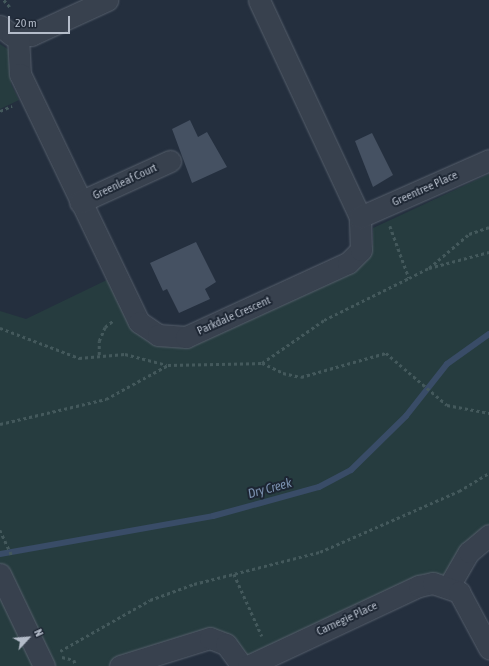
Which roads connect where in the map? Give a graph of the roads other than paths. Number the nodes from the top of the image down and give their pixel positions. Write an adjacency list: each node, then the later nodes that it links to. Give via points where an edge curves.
1 (107, 0): 3 (street, via 37,33)
2 (259, 0): 7 (street, Parkdale Crescent)
3 (9, 31): 6 (street, Parkdale Crescent, via 20,74)
4 (489, 160): 7 (street, Greentree Place)
5 (170, 161): 6 (street, Greenleaf Court)
6 (80, 202): 7 (street, Parkdale Crescent, via 139,322 158,335 186,337 348,263 361,250)
7 (360, 217)
8 (489, 535): 10 (street, via 469,552)
9 (2, 578): 12 (street)
10 (449, 586): 11 (street, via 468,603); 15 (street, Carnegie Place, via 433,583 418,586)
11 (489, 648)
12 (43, 665)
13 (120, 666): 14 (street, via 210,638 226,644)
14 (242, 666)
15 (248, 666)

